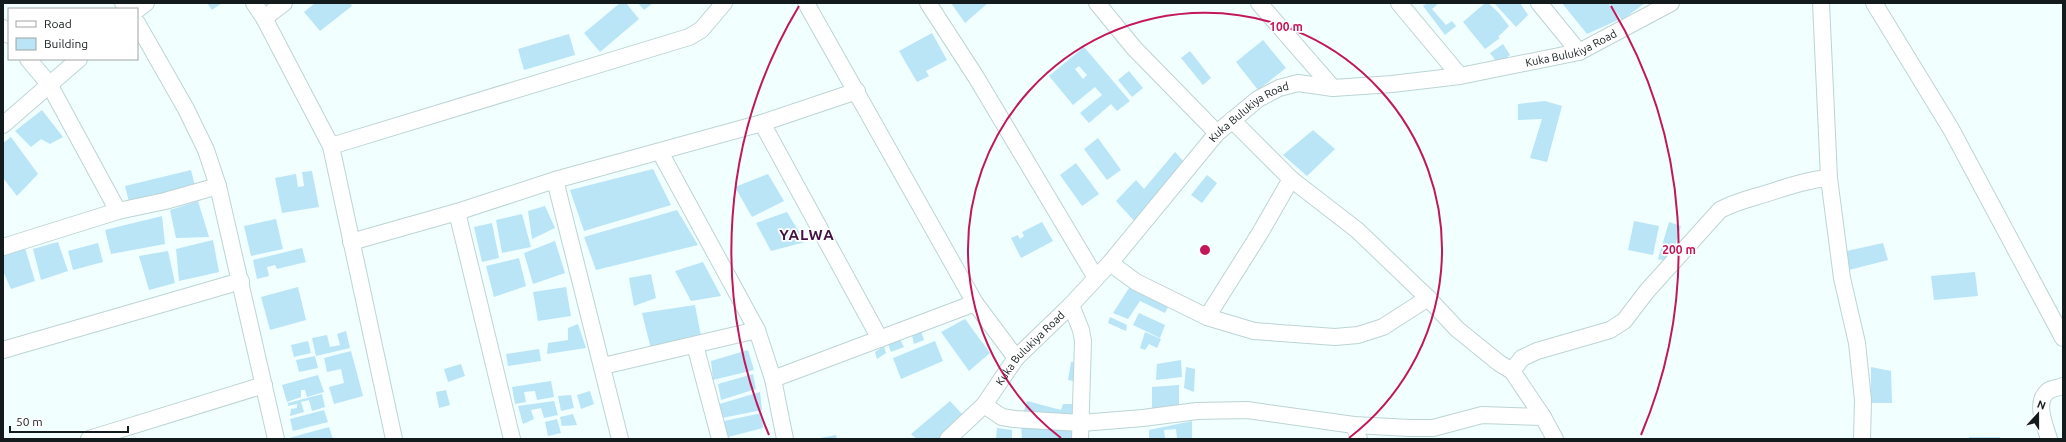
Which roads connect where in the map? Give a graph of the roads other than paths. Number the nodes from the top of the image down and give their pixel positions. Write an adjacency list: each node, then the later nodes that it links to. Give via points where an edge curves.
1 (146, 3): 14 (street)
2 (254, 3): 15 (street)
3 (284, 3): 15 (street)
4 (724, 3): 28 (street, via 700,30 689,37)
5 (806, 3): 23 (street)
6 (928, 3): 39 (street, via 976,77)
7 (1097, 3): 27 (street, via 1134,48)
8 (1258, 3): 22 (street)
9 (1399, 3): 20 (street)
10 (1539, 3): 17 (street)
11 (1671, 3): 17 (street, Kuka Bulukiya Road)
12 (1821, 3): 30 (street)
13 (1874, 3): 46 (street, via 1951,129)
14 (138, 9)
15 (264, 18): 28 (street)
16 (138, 25): 33 (street, via 186,109 206,150)
17 (1579, 52): 20 (street, Kuka Bulukiya Road)
18 (29, 60): 21 (street)
19 (78, 60): 21 (street)
20 (1460, 76): 22 (street, Kuka Bulukiya Road)
21 (49, 84): 26 (street); 34 (street)
22 (1333, 88): 24 (street, Kuka Bulukiya Road, via 1298,83 1279,88 1258,99)
23 (857, 92): 25 (street); 42 (street)
24 (1232, 120): 27 (street, Kuka Bulukiya Road); 31 (street)
25 (762, 123): 29 (street); 47 (street)
26 (3, 125)
27 (1217, 132): 38 (street, Kuka Bulukiya Road)
28 (331, 146): 36 (street)
29 (660, 152): 32 (street); 45 (street)
30 (1829, 178): 52 (street, via 1784,187 1734,202 1720,210 1646,291 1624,321 1610,330 1537,351 1522,358); 70 (street, via 1842,278 1857,343 1863,400)
31 (1291, 179): 41 (street, via 1357,230); 44 (street)
32 (555, 180): 35 (street); 51 (street)
33 (218, 186): 34 (street); 40 (street)
34 (118, 211): 37 (street)
35 (457, 212): 36 (street); 64 (street)
36 (352, 242): 63 (street)
37 (3, 247)
38 (1110, 263): 39 (street, Kuka Bulukiya Road); 44 (street, via 1136,282)
39 (1096, 278): 43 (street, Kuka Bulukiya Road)
40 (241, 281): 49 (street); 54 (street)
41 (1428, 298): 44 (street, via 1383,327 1358,335 1335,337 1254,331); 52 (street, via 1457,329 1499,364)
42 (975, 303): 47 (street); 50 (street)
43 (1071, 305): 50 (street, Kuka Bulukiya Road); 58 (street, via 1083,341)
44 (1207, 317)
45 (758, 330): 48 (street); 53 (street)
46 (2063, 338)
47 (880, 339): 53 (street)
48 (695, 345): 51 (street); 66 (street)
49 (3, 350)
50 (1016, 358): 56 (street, Kuka Bulukiya Road)
51 (603, 366): 65 (street)
52 (1512, 371): 57 (street)
53 (773, 379): 67 (street)
54 (264, 385): 61 (street); 62 (street)
55 (2063, 386): 71 (street, via 2048,391 2043,397 2041,405)
56 (984, 405): 58 (street, via 1002,417); 68 (street, Kuka Bulukiya Road)
57 (1543, 417): 59 (street, via 1482,415 1433,428); 60 (street)
58 (1081, 423): 59 (street, via 1197,411 1247,410); 69 (street)
59 (1357, 432)
60 (1559, 438)
61 (89, 439)
62 (276, 439)
63 (394, 439)
64 (512, 439)
65 (620, 439)
66 (720, 439)
67 (785, 439)
68 (948, 439)
69 (1080, 439)
70 (1862, 439)
71 (2049, 439)

